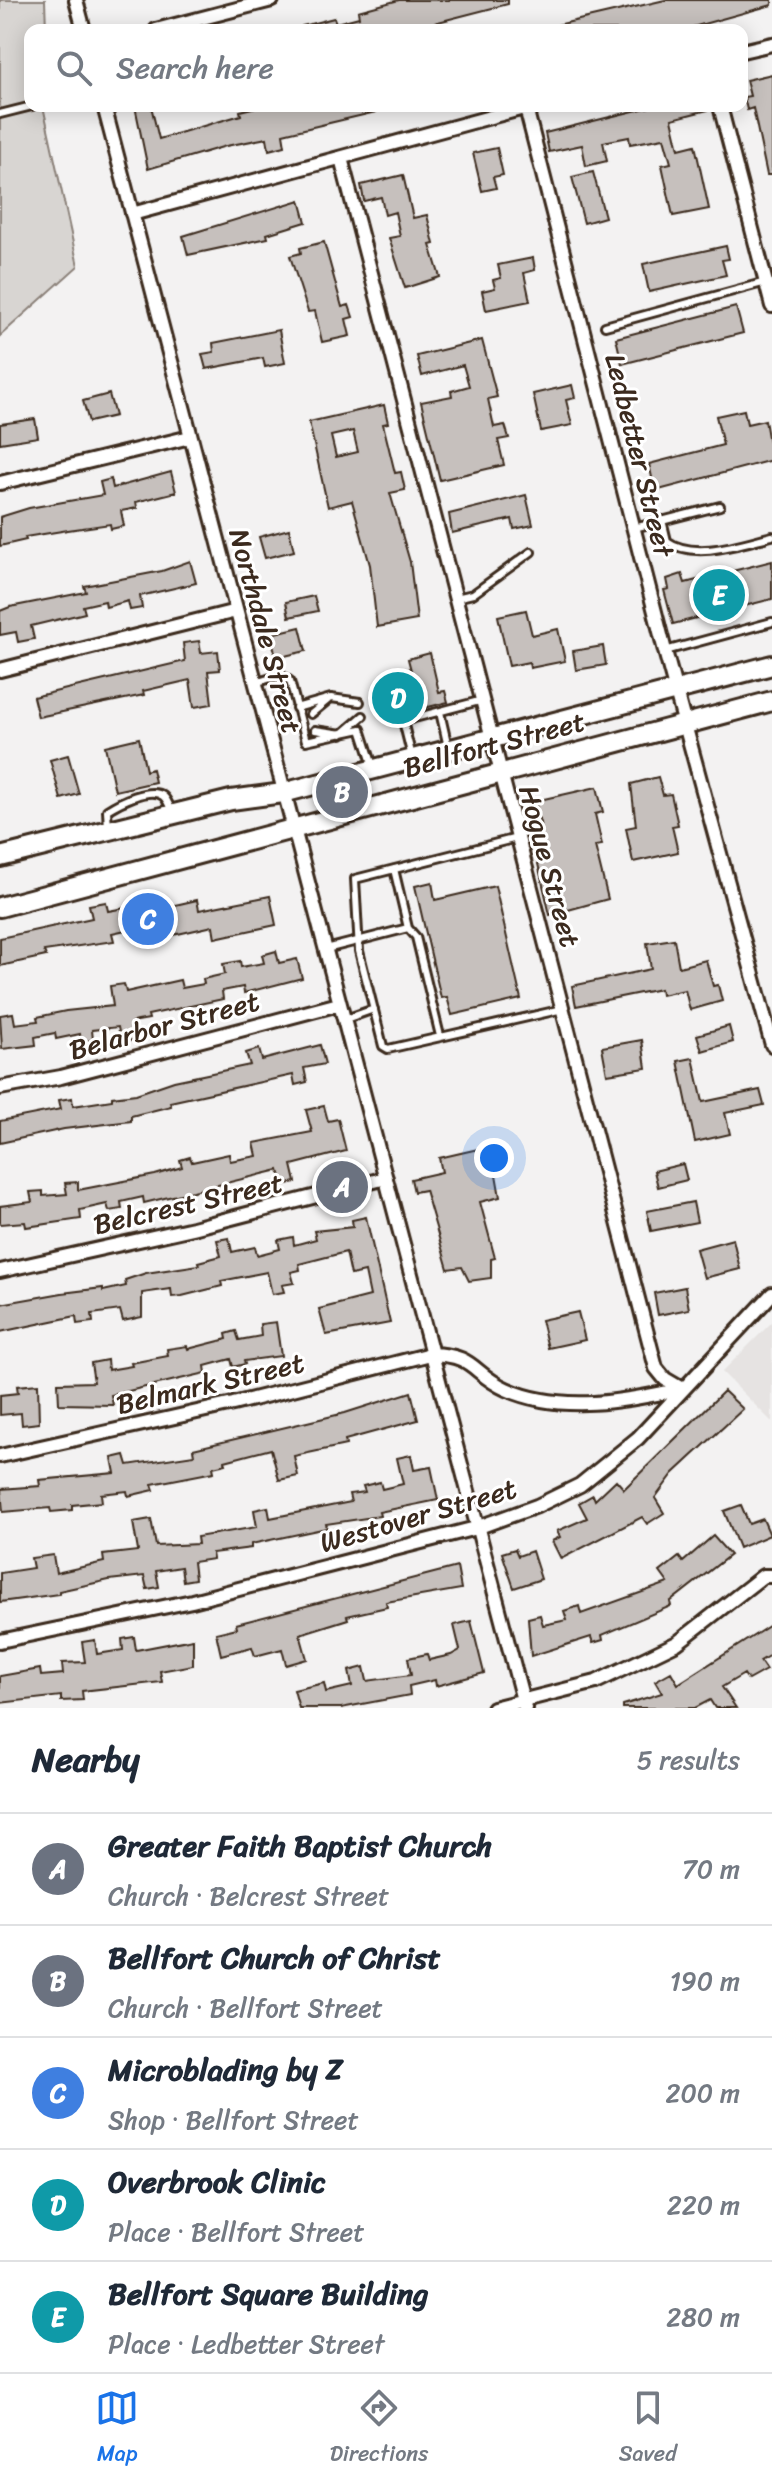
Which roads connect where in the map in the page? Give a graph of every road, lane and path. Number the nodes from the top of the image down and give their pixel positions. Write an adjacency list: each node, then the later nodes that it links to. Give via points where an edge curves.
1 (76, 0): 3 (street)
2 (272, 0): 4 (street)
3 (82, 24)
4 (179, 24)
5 (772, 44): 6 (street)
6 (748, 50)
7 (24, 108): 12 (lane)
8 (106, 112): 14 (street, Northdale Street)
9 (511, 112): 13 (street)
10 (530, 112): 22 (street, Ledbetter Street)
11 (722, 112): 15 (street)
12 (0, 114)
13 (341, 158): 14 (street); 25 (street, Hogue Street)
14 (132, 214): 18 (street, Northdale Street)
15 (766, 282): 16 (street); 17 (lane)
16 (772, 306)
17 (605, 326)
18 (190, 437): 19 (street); 26 (street, Northdale Street)
19 (0, 483)
20 (720, 506): 21 (lane)
21 (662, 520): 22 (lane); 23 (lane, via 667,541 679,547 720,547)
22 (634, 528): 28 (street, Ledbetter Street)
23 (772, 536)
24 (531, 552): 25 (lane, via 473,594)
25 (456, 598): 34 (street, Hogue Street)
26 (236, 611): 30 (street); 31 (street, Northdale Street)
27 (772, 622): 28 (lane)
28 (665, 651): 32 (street, Ledbetter Street)
29 (772, 665): 32 (main road, Bellfort Street)
30 (0, 670)
31 (255, 683): 38 (lane, via 285,676); 55 (street, Northdale Street)
32 (675, 690): 46 (street, Ledbetter Street); 50 (main road, Bellfort Street)
33 (331, 698): 36 (lane); 37 (lane); 38 (lane); 39 (lane); 40 (lane); 42 (lane)
34 (483, 700): 41 (lane); 50 (street, Hogue Street)
35 (772, 701): 46 (main road, Bellfort Street)
36 (360, 702)
37 (349, 705)
38 (296, 708): 49 (lane, via 306,741)
39 (334, 709)
40 (322, 712)
41 (440, 712): 51 (lane); 52 (lane, via 403,721)
42 (311, 714)
43 (363, 716): 49 (lane)
44 (353, 720): 49 (lane)
45 (338, 724): 49 (lane)
46 (684, 724): 54 (main road, Bellfort Street); 71 (street, Ledbetter Street)
47 (326, 726): 49 (lane)
48 (315, 730): 49 (lane)
49 (342, 734): 53 (lane, via 361,729)
50 (492, 740): 51 (main road, Bellfort Street); 54 (street, Hogue Street)
51 (449, 751): 52 (main road, Bellfort Street)
52 (413, 761): 53 (main road, Bellfort Street)
53 (375, 770): 55 (main road, Bellfort Street)
54 (501, 771): 57 (main road, Bellfort Street); 59 (street, Hogue Street)
55 (283, 793): 56 (main road, Bellfort Street); 57 (street, Northdale Street)
56 (174, 815): 58 (main road, Bellfort Street); 58 (lane, via 164,797 142,796 107,810)
57 (292, 828): 62 (main road, Bellfort Street); 65 (street, Northdale Street)
58 (109, 831): 60 (main road, Bellfort Street)
59 (517, 838): 61 (lane); 68 (street, Hogue Street)
60 (0, 857)
61 (394, 869): 63 (lane); 64 (lane, via 352,884)
62 (0, 907)
63 (408, 928): 64 (lane); 70 (lane, via 416,937)
64 (360, 941): 65 (lane); 67 (lane)
65 (326, 949): 66 (street, Northdale Street)
66 (339, 1004): 69 (street, Northdale Street); 72 (street, Belarbor Street)
67 (374, 1009): 69 (lane); 70 (lane, via 388,1049)
68 (563, 1009): 70 (lane); 77 (street, Hogue Street, via 656,1368)
69 (343, 1020): 73 (street, Northdale Street)
70 (440, 1036)
71 (772, 1045)
72 (0, 1088)
73 (386, 1178): 74 (street, Belcrest Street); 76 (street, Northdale Street)
74 (0, 1271)
75 (772, 1294): 77 (street, Westover Street)
76 (431, 1354): 77 (street, via 457,1354 506,1389 554,1401 610,1403); 78 (street, Belmark Street); 79 (street, Northdale Street)
77 (682, 1389): 79 (street, Westover Street, via 638,1438 580,1485)
78 (0, 1456)
79 (476, 1528): 81 (street, Westover Street, via 192,1601); 82 (street, Northdale Street)
80 (772, 1576): 82 (street, via 763,1576 677,1643 596,1682)
81 (0, 1641)
82 (524, 1704): 83 (street)
83 (493, 1708)

